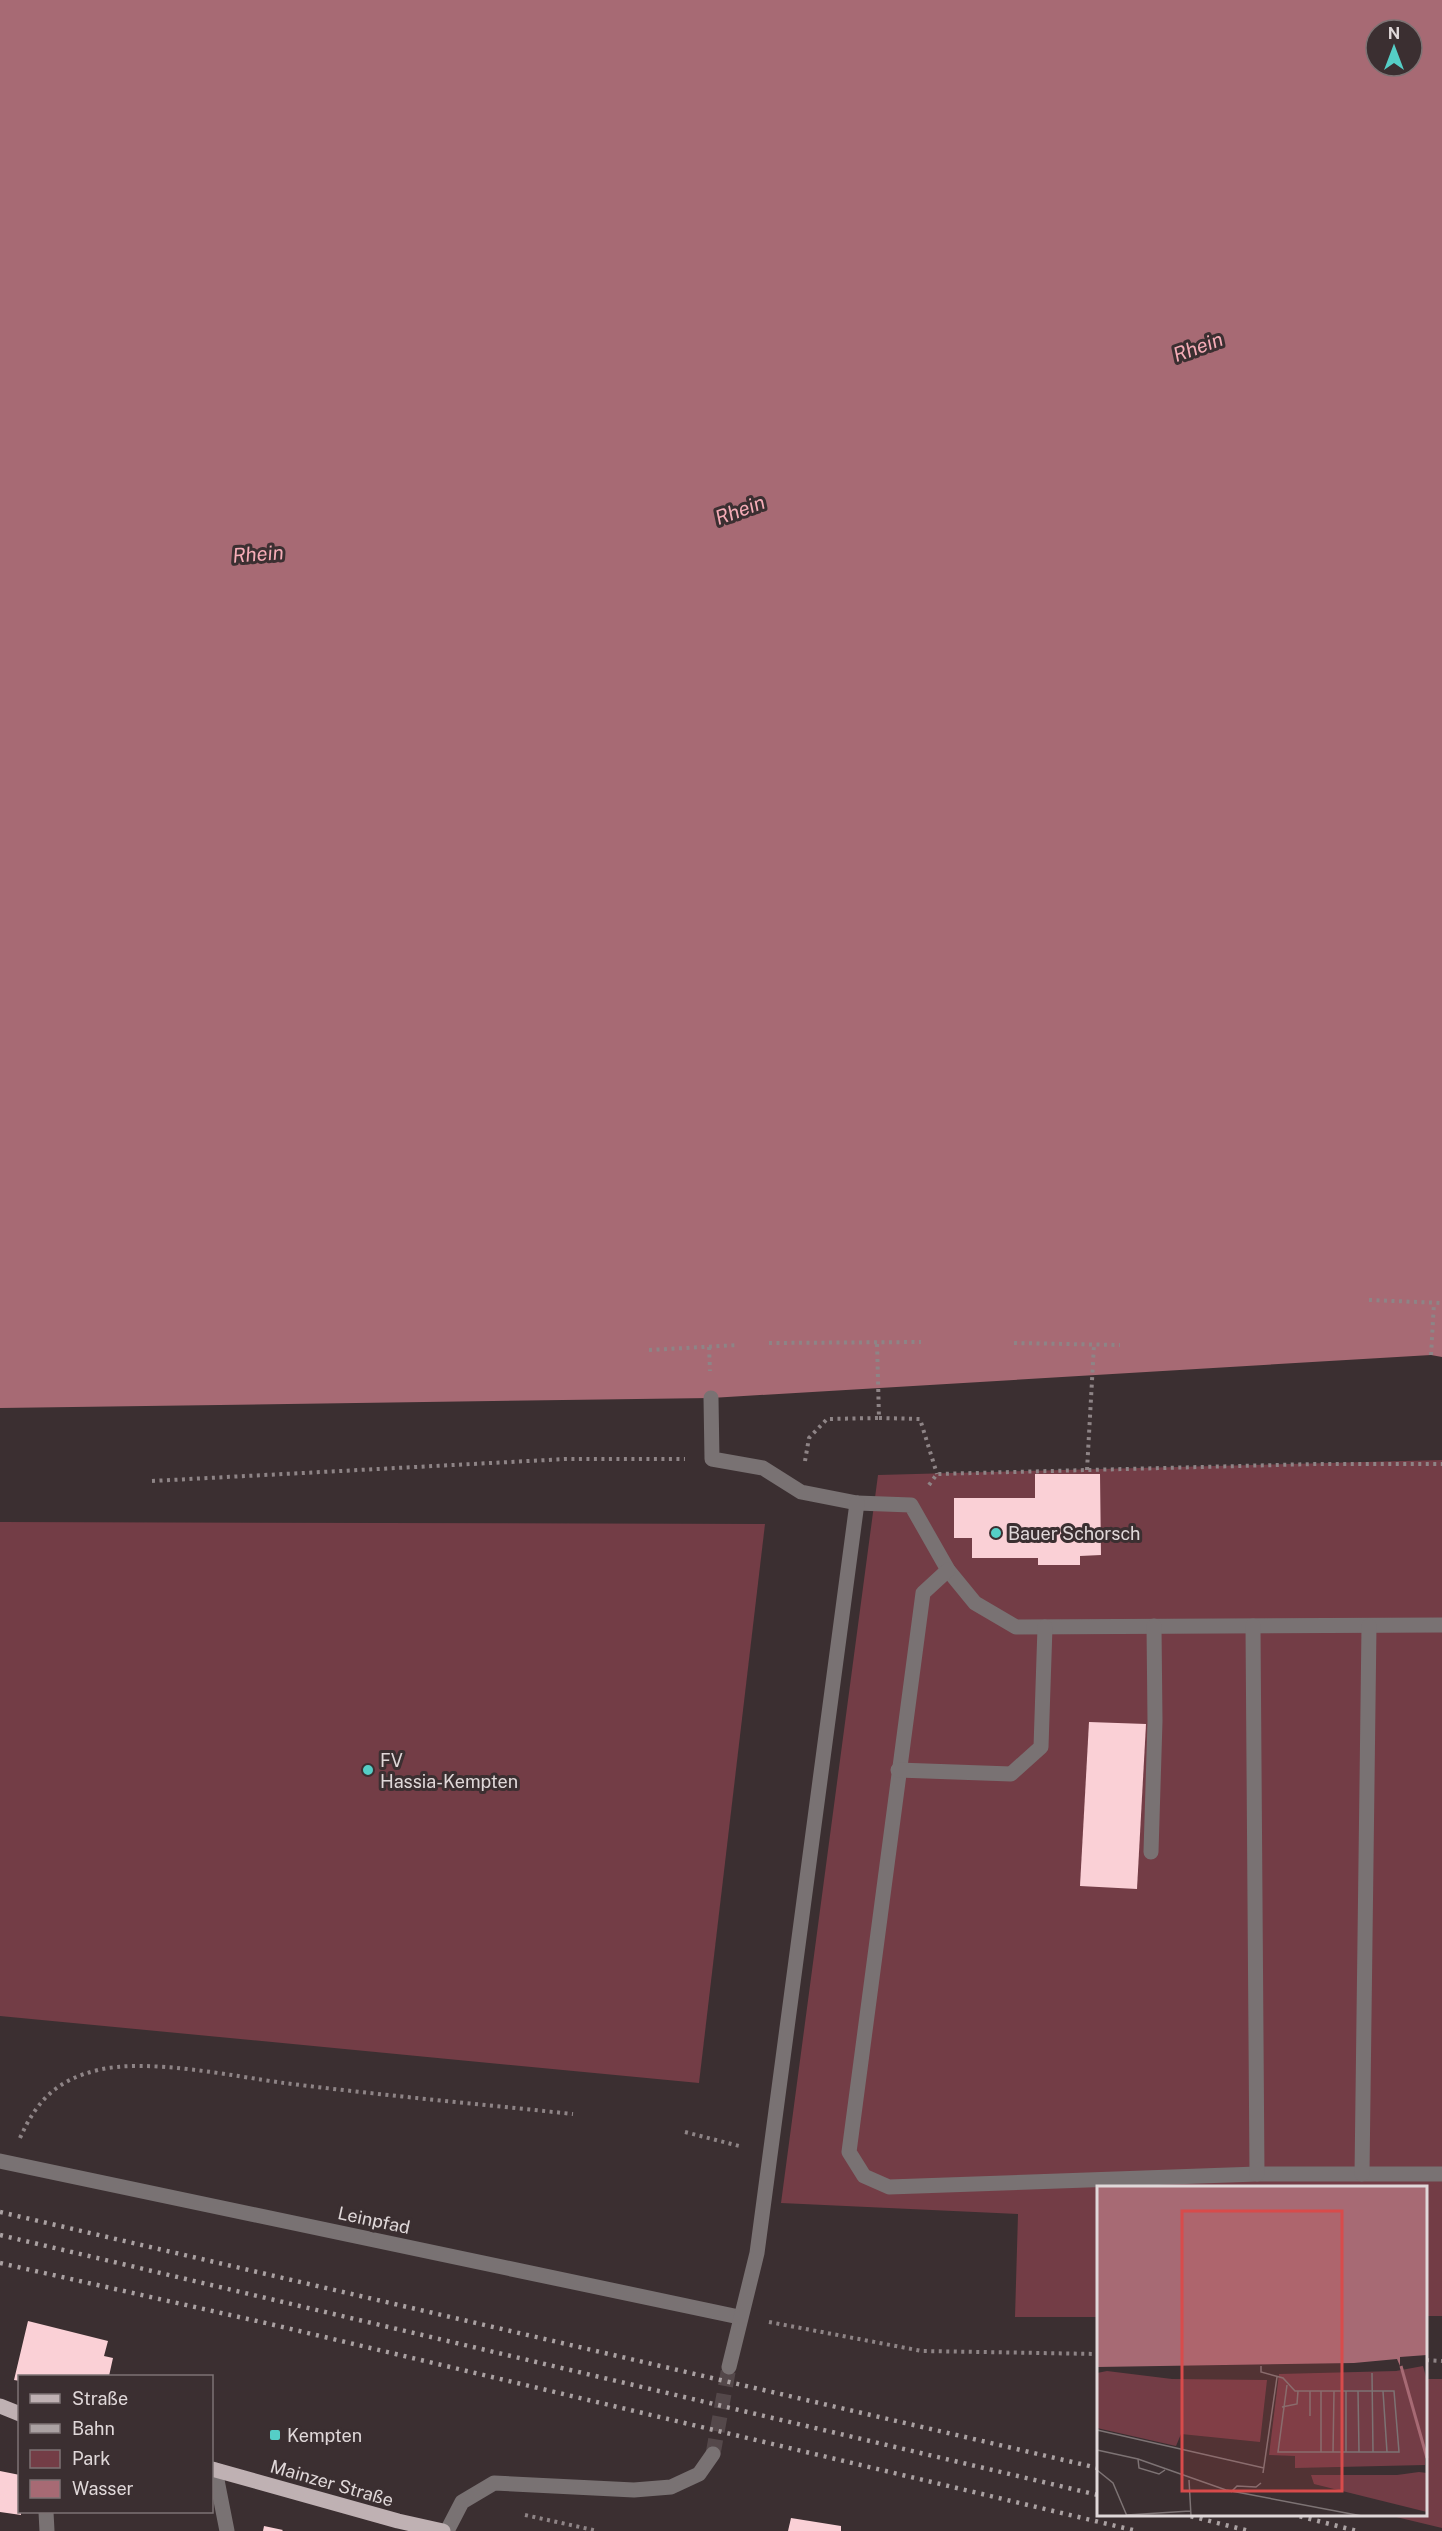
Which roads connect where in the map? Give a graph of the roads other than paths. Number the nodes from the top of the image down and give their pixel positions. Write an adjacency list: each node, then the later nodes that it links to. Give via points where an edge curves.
1 (711, 1398): 2 (street, via 712,1458 763,1468 801,1492)
2 (857, 1503): 3 (street, via 911,1505); 15 (street, via 757,2253)
3 (948, 1570): 8 (street, via 975,1603 1016,1627); 9 (street, via 922,1593)
4 (1442, 1625): 7 (street)
5 (1154, 1626): 6 (street); 8 (street); 10 (street)
6 (1253, 1626): 7 (street); 12 (street)
7 (1369, 1626): 13 (street)
8 (1045, 1627): 9 (street, via 1041,1747 1011,1774)
9 (898, 1770): 12 (street, via 849,2152 864,2176 889,2187)
10 (1151, 1852)
11 (4, 2162): 15 (street, Leinpfad)
12 (1257, 2174): 13 (street)
13 (1362, 2174): 14 (street)
14 (1442, 2174)
15 (739, 2317): 16 (street)
16 (729, 2367)
17 (0, 2406): 18 (main road)
18 (18, 2413)
19 (713, 2454): 25 (street, via 699,2474 671,2487 634,2490 494,2483 462,2502)
20 (213, 2470): 22 (main road, Mainzer Straße); 24 (street)
21 (46, 2513): 23 (street)
22 (392, 2526): 25 (main road, Mainzer Straße)
23 (47, 2531)
24 (228, 2531)
25 (445, 2531)

